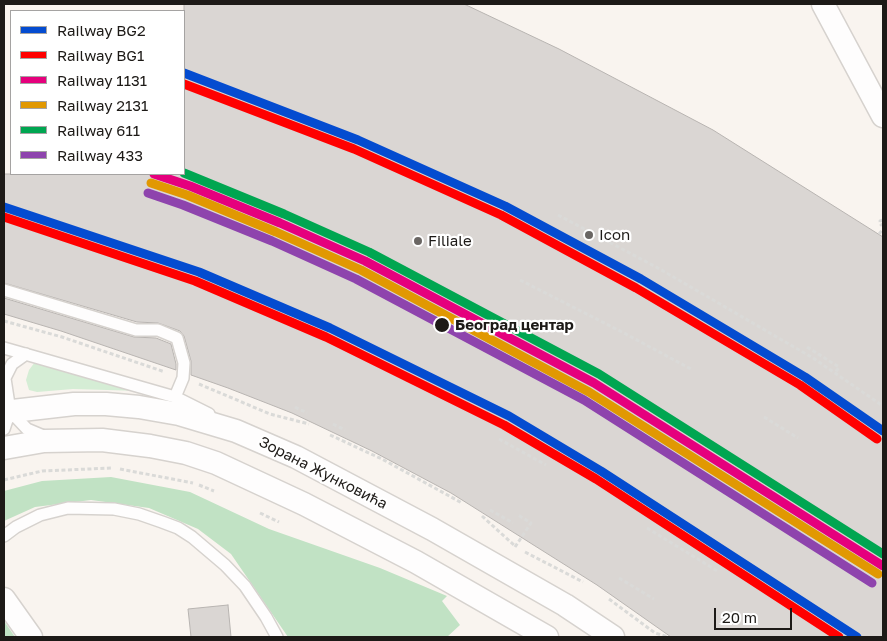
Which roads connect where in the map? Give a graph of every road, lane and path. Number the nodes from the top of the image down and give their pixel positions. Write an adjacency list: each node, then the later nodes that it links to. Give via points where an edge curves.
1 (823, 4): 2 (street)
2 (883, 116)
3 (558, 215): 14 (path, via 658,268)
4 (883, 220): 5 (path, via 880,221)
5 (883, 224)
6 (520, 280): 13 (path)
7 (4, 290): 18 (lane, via 136,330 158,330 177,338 184,363 183,378)
8 (4, 321): 15 (path)
9 (4, 348): 12 (lane)
10 (807, 348): 14 (path, via 839,367)
11 (483, 350): 19 (path)
12 (26, 354): 16 (lane); 18 (lane)
13 (691, 369)
14 (835, 373): 20 (path)
15 (171, 374)
16 (4, 375): 23 (lane)
17 (198, 384): 25 (path, via 270,414)
18 (175, 397): 28 (lane)
19 (582, 402)
20 (883, 406)
21 (295, 407): 22 (path)
22 (307, 413)
23 (6, 417): 28 (street, Зорана Жунковића, via 74,404 139,407 179,414); 32 (lane, via 44,436)
24 (764, 417): 30 (path)
25 (309, 424)
26 (333, 424): 27 (path)
27 (345, 430)
28 (236, 431): 58 (street, Зорана Жунковића, via 296,457 432,530 565,605)
29 (330, 435): 38 (path)
30 (798, 438)
31 (499, 439): 34 (path)
32 (69, 440): 33 (street); 57 (street, via 150,446 216,463 416,562)
33 (4, 448)
34 (546, 465)
35 (4, 480): 37 (path, via 42,471 112,468 194,483)
36 (719, 491): 46 (path)
37 (216, 492)
38 (462, 502)
39 (255, 510): 43 (path)
40 (490, 510): 44 (path)
41 (518, 515): 48 (path, via 531,523)
42 (482, 516): 48 (path)
43 (281, 522)
44 (513, 523)
45 (647, 528): 49 (path)
46 (789, 532)
47 (4, 536): 56 (lane, via 40,515 68,508 114,509 162,522 192,537 225,565 244,586)
48 (515, 547): 51 (path)
49 (719, 572)
50 (619, 578): 54 (path)
51 (583, 582)
52 (4, 599): 55 (street)
53 (609, 599): 59 (path, via 655,633)
54 (654, 599)
55 (30, 637)
56 (277, 637)
57 (548, 637)
58 (613, 637)
59 (668, 637)

